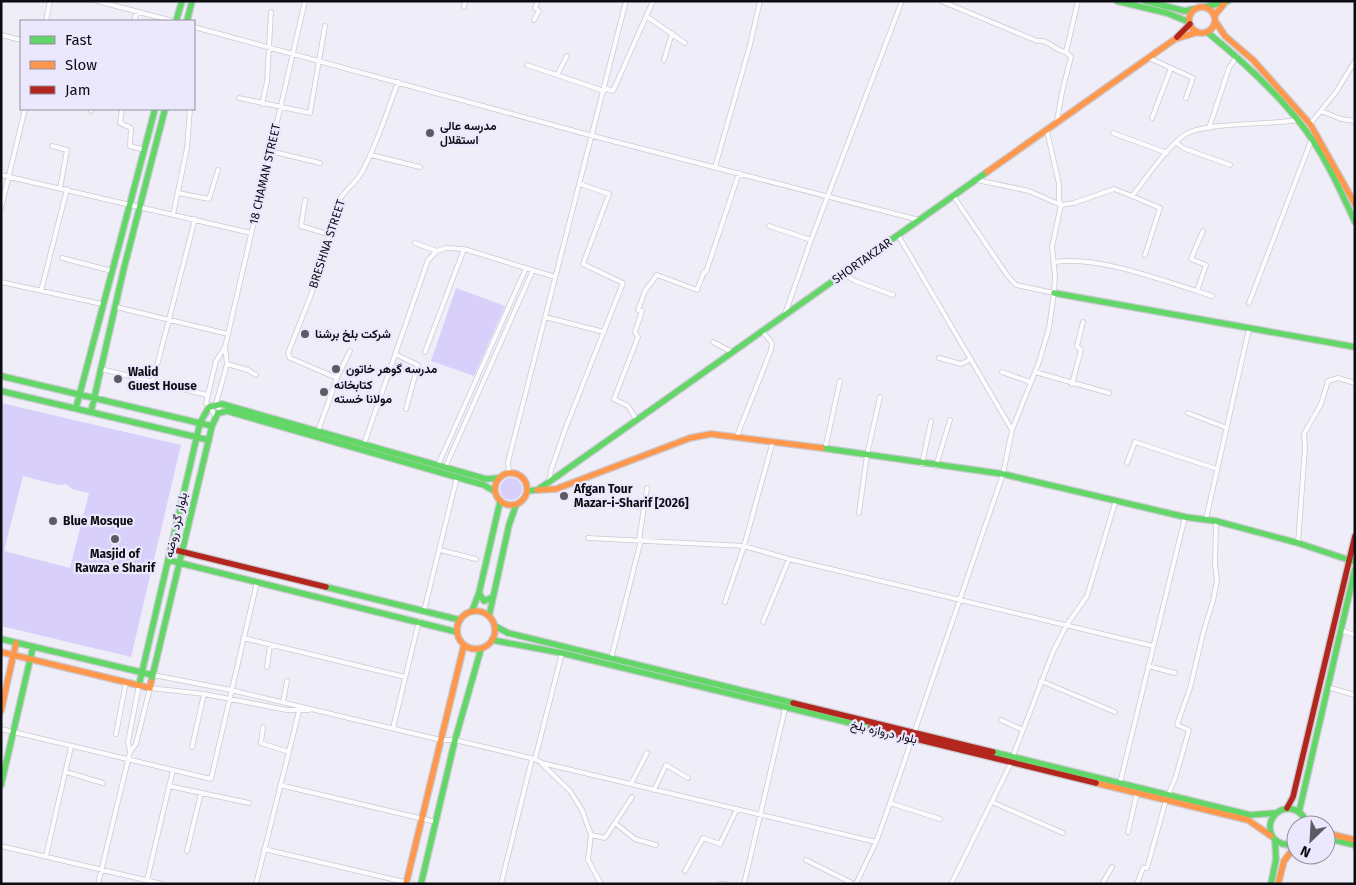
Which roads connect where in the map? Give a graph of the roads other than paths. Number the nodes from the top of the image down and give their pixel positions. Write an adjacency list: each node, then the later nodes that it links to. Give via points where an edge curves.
1 (50, 1): 25 (street)
2 (97, 1): 20 (street)
3 (182, 1): 28 (main road)
4 (192, 1): 29 (main road)
5 (305, 1): 43 (street, 18 CHAMAN STREET)
6 (465, 1): 17 (street)
7 (538, 1): 30 (street, via 534,8 539,11)
8 (626, 1): 54 (street)
9 (653, 1): 22 (street)
10 (760, 1): 84 (street)
11 (902, 1): 96 (street)
12 (940, 1): 42 (street)
13 (1078, 1): 42 (street)
14 (1117, 1): 23 (main road)
15 (1145, 1): 19 (main road)
16 (1226, 3): 18 (main road); 24 (main road)
17 (464, 6)
18 (1205, 8): 19 (main road); 24 (main road)
19 (1193, 10): 31 (main road)
20 (137, 12): 26 (street); 27 (street)
21 (271, 12): 41 (street)
22 (646, 16): 36 (street); 54 (street, via 614,90)
23 (1179, 18): 31 (main road); 38 (main road, via 1182,25)
24 (1215, 19): 35 (main road); 69 (main road, via 1225,36 1253,60)
25 (46, 20)
26 (134, 20)
27 (170, 20)
28 (174, 20)
29 (187, 20)
30 (534, 20)
31 (1190, 23): 34 (main road); 38 (main road)
32 (325, 26): 48 (street)
33 (195, 27): 41 (street)
34 (1198, 32): 35 (main road); 38 (main road, SHORTAKZAR)
35 (1207, 32): 45 (main road)
36 (672, 33): 40 (street); 47 (street)
37 (1, 35): 39 (street)
38 (1177, 36): 46 (main road, SHORTAKZAR)
39 (20, 40)
40 (685, 43)
41 (268, 47): 43 (street); 57 (street, via 267,82)
42 (1066, 52): 68 (street, via 1072,57)
43 (293, 53): 48 (street); 58 (street, 18 CHAMAN STREET)
44 (567, 56): 52 (street)
45 (1237, 56): 66 (main road); 70 (street, via 1228,68)
46 (1149, 58): 51 (street); 68 (main road, SHORTAKZAR)
47 (664, 60)
48 (320, 61): 53 (street); 58 (street, via 310,113)
49 (1355, 61): 64 (street)
50 (527, 65): 52 (street)
51 (1171, 68): 56 (street, via 1193,78); 65 (street)
52 (557, 75): 54 (street)
53 (398, 82): 73 (street); 80 (street, BRESHNA STREET)
54 (604, 89): 73 (street)
55 (240, 98): 57 (street)
56 (1186, 98)
57 (262, 104): 58 (street)
58 (280, 109): 78 (street, 18 CHAMAN STREET)
59 (25, 110): 88 (street)
60 (122, 110): 77 (street, via 120,124 131,128 130,146)
61 (155, 110): 77 (main road)
62 (164, 110): 101 (main road)
63 (190, 110): 93 (street)
64 (1321, 111): 67 (street); 69 (street)
65 (1152, 118)
66 (1298, 120): 70 (street); 74 (main road)
67 (1355, 121)
68 (1057, 124): 71 (main road, SHORTAKZAR)
69 (1310, 124): 98 (main road)
70 (1209, 128): 75 (street, via 1188,133)
71 (1047, 131): 89 (main road, SHORTAKZAR); 100 (street)
72 (1113, 132): 79 (street)
73 (592, 136): 84 (street); 90 (street)
74 (1311, 141): 106 (main road); 130 (street)
75 (1177, 143): 79 (street); 82 (street)
76 (52, 146): 91 (street, via 67,150)
77 (145, 150): 99 (main road)
78 (270, 151): 81 (street); 109 (street, 18 CHAMAN STREET)
79 (1167, 153): 95 (street)
80 (371, 154): 83 (street); 110 (street, BRESHNA STREET, via 354,184 343,193)
81 (320, 162)
82 (1230, 165)
83 (420, 167)
84 (715, 167): 86 (street)
85 (218, 170): 93 (street, via 209,199)
86 (739, 173): 96 (street); 175 (street, via 697,290 657,275 645,291 638,310 642,311 635,332 638,337 614,399 628,406)
87 (1, 174): 88 (street)
88 (9, 176): 91 (street); 102 (street)
89 (977, 180): 94 (main road, SHORTAKZAR); 100 (street, via 1029,191)
90 (580, 184): 123 (street); 139 (street, via 609,194 583,264 623,281)
91 (60, 188): 92 (street)
92 (67, 190): 99 (street); 126 (street)
93 (178, 194): 103 (street)
94 (954, 196): 105 (main road, SHORTAKZAR); 127 (street, via 1016,285)
95 (1132, 196): 100 (street, via 1114,189); 116 (street, via 1160,208)
96 (829, 197): 105 (street); 112 (street)
97 (305, 200): 110 (street, via 301,226)
98 (1355, 204)
99 (131, 205): 101 (street); 120 (main road)
100 (1061, 205): 118 (street, via 1052,247)
101 (140, 207): 103 (street); 132 (main road)
102 (1, 208)
103 (172, 215): 104 (street)
104 (195, 219): 109 (street); 135 (street)
105 (920, 220): 111 (main road, SHORTAKZAR)
106 (1355, 222)
107 (769, 226): 112 (street)
108 (1203, 231): 125 (street, via 1191,259 1206,265)
109 (251, 233): 140 (street, 18 CHAMAN STREET)
110 (328, 234): 156 (street, BRESHNA STREET, via 288,356)
111 (898, 235): 122 (main road, SHORTAKZAR); 149 (street)
112 (811, 240): 133 (street)
113 (415, 242): 114 (street)
114 (437, 250): 115 (street); 147 (street, via 428,260)
115 (464, 250): 119 (street); 145 (street)
116 (1145, 255)
117 (62, 258): 120 (street)
118 (1054, 262): 125 (street, via 1070,260 1099,264); 127 (street)
119 (526, 268): 121 (street); 192 (street)
120 (112, 270): 131 (main road)
121 (532, 270): 123 (street); 194 (street)
122 (844, 274): 128 (street); 133 (main road, SHORTAKZAR)
123 (555, 277): 134 (street)
124 (1, 282): 126 (street)
125 (1196, 291): 129 (street)
126 (41, 292): 131 (street)
127 (1054, 293): 137 (main road); 153 (street, via 1049,328)
128 (892, 295)
129 (1212, 296)
130 (1249, 302)
131 (102, 304): 164 (main road)
132 (116, 307): 135 (street); 151 (main road)
133 (785, 314): 138 (main road, SHORTAKZAR)
134 (545, 317): 139 (street); 196 (street, via 508,462)
135 (170, 320): 140 (street); 157 (street)
136 (1083, 322): 161 (street, via 1077,346 1081,350)
137 (1249, 329): 143 (main road); 180 (street)
138 (762, 330): 146 (main road, SHORTAKZAR); 183 (street, via 772,343 771,350)
139 (604, 332): 200 (street, via 566,427)
140 (228, 334): 142 (street, 18 CHAMAN STREET)
141 (713, 342): 146 (street)
142 (225, 347): 150 (street, 18 CHAMAN STREET); 165 (street, 18 CHAMAN STREET, via 216,362)
143 (1355, 347)
144 (350, 351): 156 (street)
145 (425, 352)
146 (732, 352): 175 (main road, SHORTAKZAR)
147 (395, 354): 171 (street, via 418,365); 187 (street)
148 (938, 358): 149 (street, via 961,364)
149 (971, 359): 181 (street)
150 (227, 364): 154 (street); 168 (street, 18 CHAMAN STREET)
151 (101, 369): 157 (street); 167 (main road)
152 (1002, 372): 159 (street)
153 (1035, 372): 159 (street); 161 (street)
154 (256, 375)
155 (1, 376): 164 (main road)
156 (337, 378): 182 (street)
157 (153, 381): 165 (street)
158 (840, 381): 188 (street)
159 (1030, 382): 181 (street)
160 (1355, 383): 217 (street, via 1338,378 1328,381 1321,404 1304,434)
161 (1072, 384): 163 (street)
162 (1, 391): 169 (main road)
163 (1109, 393)
164 (79, 394): 167 (main road); 169 (main road)
165 (207, 395): 170 (street, 18 CHAMAN STREET)
166 (880, 397): 189 (street)
167 (94, 398): 172 (main road); 178 (main road)
168 (216, 404): 170 (main road); 174 (street); 182 (main road)
169 (76, 408): 172 (main road)
170 (209, 408): 174 (street); 178 (main road, بلوار گرد روضه)
171 (406, 409)
172 (91, 412): 184 (main road)
173 (1188, 413): 180 (street)
174 (218, 414): 179 (main road, بلوار گرد روضه); 198 (main road, via 227,411)
175 (636, 419): 200 (main road, SHORTAKZAR)
176 (950, 420): 193 (street)
177 (931, 421): 191 (street)
178 (200, 423): 179 (main road); 184 (main road, بلوار گرد روضه)
179 (212, 426): 185 (main road, بلوار گرد روضه)
180 (1227, 428): 195 (street)
181 (1012, 430): 197 (street)
182 (318, 432): 187 (main road)
183 (737, 436): 186 (main road); 202 (main road, via 711,434 690,438 556,489)
184 (197, 437): 185 (main road); 219 (main road, بلوار گرد روضه)
185 (209, 440): 221 (main road, بلوار گرد روضه)
186 (773, 441): 188 (main road); 218 (street)
187 (364, 444): 192 (main road)
188 (825, 449): 189 (main road)
189 (867, 455): 191 (main road); 208 (street)
190 (1127, 463): 195 (street, via 1135,442)
191 (922, 464): 193 (main road)
192 (438, 466): 194 (main road)
193 (936, 466): 197 (main road)
194 (445, 468): 199 (main road, via 486,479)
195 (1217, 469): 210 (street)
196 (509, 473): 199 (main road); 204 (main road, via 522,478)
197 (1003, 474): 205 (main road); 231 (street)
198 (457, 477): 203 (main road); 220 (street)
199 (498, 478): 203 (main road)
200 (549, 482): 202 (main road, SHORTAKZAR)
201 (647, 488): 216 (street)
202 (537, 490): 204 (main road, SHORTAKZAR)
203 (494, 491): 206 (main road)
204 (527, 491): 207 (main road, via 522,502)
205 (1116, 500): 209 (main road); 240 (street, via 1087,596)
206 (500, 502): 207 (main road); 211 (main road)
207 (516, 505): 213 (main road)
208 (858, 513)
209 (1185, 517): 210 (main road); 250 (street)
210 (1206, 518): 212 (main road)
211 (496, 520): 213 (main road, via 504,518); 229 (main road)
212 (1216, 521): 217 (main road); 311 (street, via 1214,601 1177,725 1189,730)
213 (509, 525): 230 (main road)
214 (1355, 536): 225 (main road)
215 (588, 538): 216 (street)
216 (640, 540): 218 (street); 257 (street)
217 (1298, 543): 225 (main road)
218 (744, 546): 223 (street); 232 (street)
219 (171, 549): 221 (main road); 224 (main road, بلوار گرد روضه)
220 (440, 550): 222 (street); 233 (street)
221 (182, 552): 226 (main road, بلوار گرد روضه); 233 (main road)
222 (476, 559)
223 (789, 559): 231 (street); 238 (street)
224 (168, 560): 226 (main road); 260 (main road, بلوار گرد روضه)
225 (1352, 561): 315 (main road, via 1293,797)
226 (180, 563): 228 (main road); 262 (main road, بلوار گرد روضه)
227 (1355, 569): 241 (main road)
228 (257, 582): 237 (main road); 244 (street)
229 (479, 593): 230 (main road, via 484,601); 234 (main road)
230 (493, 597): 235 (main road)
231 (959, 601): 240 (street); 286 (street)
232 (725, 602)
233 (424, 611): 236 (main road)
234 (472, 611): 235 (main road); 236 (main road)
235 (489, 616): 239 (main road)
236 (460, 620): 242 (main road)
237 (419, 621): 242 (main road); 263 (street)
238 (763, 622)
239 (495, 626): 246 (main road); 257 (main road, بلوار دروازه بلخ, via 508,633)
240 (1066, 626): 250 (street); 265 (street)
241 (1340, 630): 243 (street); 268 (main road)
242 (457, 632): 249 (main road)
243 (1355, 635)
244 (243, 638): 248 (street); 270 (street)
245 (1, 639): 247 (main road)
246 (492, 640): 252 (main road); 254 (main road, بلوار دروازه بلخ)
247 (16, 643): 251 (main road); 255 (main road)
248 (270, 645): 259 (street); 263 (street)
249 (464, 645): 252 (main road, via 472,649); 287 (main road)
250 (1152, 646): 258 (street)
251 (33, 647): 256 (main road); 260 (main road)
252 (482, 648): 288 (main road)
253 (1, 652): 255 (main road)
254 (562, 653): 276 (main road, بلوار دروازه بلخ); 294 (street)
255 (14, 655): 256 (main road); 277 (main road)
256 (31, 659): 266 (main road); 284 (main road)
257 (611, 659): 286 (main road, بلوار دروازه بلخ)
258 (1148, 666): 261 (street); 302 (street)
259 (267, 667)
260 (142, 672): 262 (main road); 267 (main road, بلوار گرد روضه)
261 (1176, 673)
262 (153, 675): 269 (main road, بلوار گرد روضه); 270 (street)
263 (405, 678): 281 (street)
264 (286, 681): 274 (street)
265 (1041, 681): 278 (street); 283 (street)
266 (126, 682): 267 (main road); 285 (street)
267 (139, 685): 269 (main road); 291 (street, via 128,742)
268 (1327, 687): 272 (street); 317 (main road)
269 (150, 688): 271 (street); 291 (street, via 136,744)
270 (231, 690): 273 (street); 274 (street)
271 (204, 694): 273 (street); 290 (street)
272 (1355, 695)
273 (229, 698): 275 (street); 298 (street, via 211,779)
274 (282, 702): 275 (street)
275 (299, 709): 281 (street); 292 (street)
276 (786, 709): 286 (main road, بلوار دروازه بلخ); 319 (street)
277 (1, 711)
278 (1115, 712)
279 (1001, 720): 283 (street)
280 (264, 726): 292 (street, via 261,743)
281 (393, 728): 287 (street)
282 (1, 729): 284 (street)
283 (1022, 730): 295 (street)
284 (15, 732): 289 (street); 304 (main road)
285 (116, 734)
286 (913, 736): 295 (main road, بلوار دروازه بلخ); 314 (street)
287 (441, 740): 288 (street); 321 (main road)
288 (455, 740): 294 (street); 323 (main road)
289 (71, 746): 296 (street); 299 (street)
290 (192, 747)
291 (130, 752): 296 (street)
292 (289, 752): 305 (street)
293 (647, 753): 303 (street)
294 (533, 759): 297 (street); 352 (street)
295 (1012, 759): 302 (main road, بلوار دروازه بلخ); 309 (main road, بلوار دروازه بلخ); 312 (street)
296 (128, 760): 298 (street); 343 (street)
297 (542, 763): 303 (street); 327 (street, via 570,791 582,810)
298 (173, 770): 306 (street)
299 (66, 772): 301 (street); 339 (street)
300 (688, 778): 307 (street, via 666,765)
301 (103, 782)
302 (1120, 783): 311 (main road, بلوار دروازه بلخ)
303 (631, 784): 307 (street)
304 (1, 785)
305 (280, 785): 321 (street); 337 (street)
306 (169, 786): 308 (street); 345 (street)
307 (654, 790): 316 (street)
308 (201, 793): 313 (street); 338 (street)
309 (1137, 793): 311 (main road, بلوار دروازه بلخ); 325 (street)
310 (632, 797): 324 (street)
311 (1167, 797): 318 (main road, بلوار دروازه بلخ, via 1250,815); 329 (main road, بلوار دروازه بلخ, via 1248,820); 360 (street, via 1147,868 1143,868)
312 (992, 802): 326 (street); 358 (street)
313 (249, 803)
314 (890, 803): 322 (street); 332 (street)
315 (1287, 808): 317 (main road); 318 (main road, بلوار دروازه بلخ)
316 (737, 809): 319 (street); 344 (street, via 720,844 703,838)
317 (1299, 812): 320 (main road)
318 (1275, 813): 329 (main road, via 1270,824)
319 (761, 815): 332 (street); 356 (street)
320 (1301, 815)
321 (422, 819): 323 (street); 347 (main road)
322 (940, 819)
323 (436, 822): 351 (main road)
324 (615, 823): 327 (street, via 605,838); 333 (street, via 635,839)
325 (1128, 832)
326 (1063, 833)
327 (591, 835): 353 (street, via 588,860)
328 (1336, 835): 331 (main road)
329 (1273, 838): 336 (main road); 361 (main road, via 1276,860)
330 (1336, 840): 334 (main road)
331 (1355, 840)
332 (876, 842): 357 (street)
333 (656, 845)
334 (1355, 845)
335 (1, 846): 339 (street)
336 (1286, 846)
337 (264, 849): 347 (street); 350 (street)
338 (187, 852)
339 (46, 856): 343 (street)
340 (1286, 858): 346 (main road)
341 (806, 860): 357 (street)
342 (1112, 867): 359 (street)
343 (101, 869): 345 (street); 348 (street)
344 (685, 872)
345 (147, 880): 349 (street)
346 (1279, 881): 362 (street)
347 (408, 883)
348 (98, 884)
349 (162, 884)
350 (256, 884)
351 (421, 884)
352 (501, 884)
353 (601, 884)
354 (720, 884): 355 (street)
355 (726, 884)
356 (744, 884)
357 (855, 884)
358 (951, 884)
359 (1102, 884)
360 (1138, 884)
361 (1271, 884)
362 (1286, 884)

